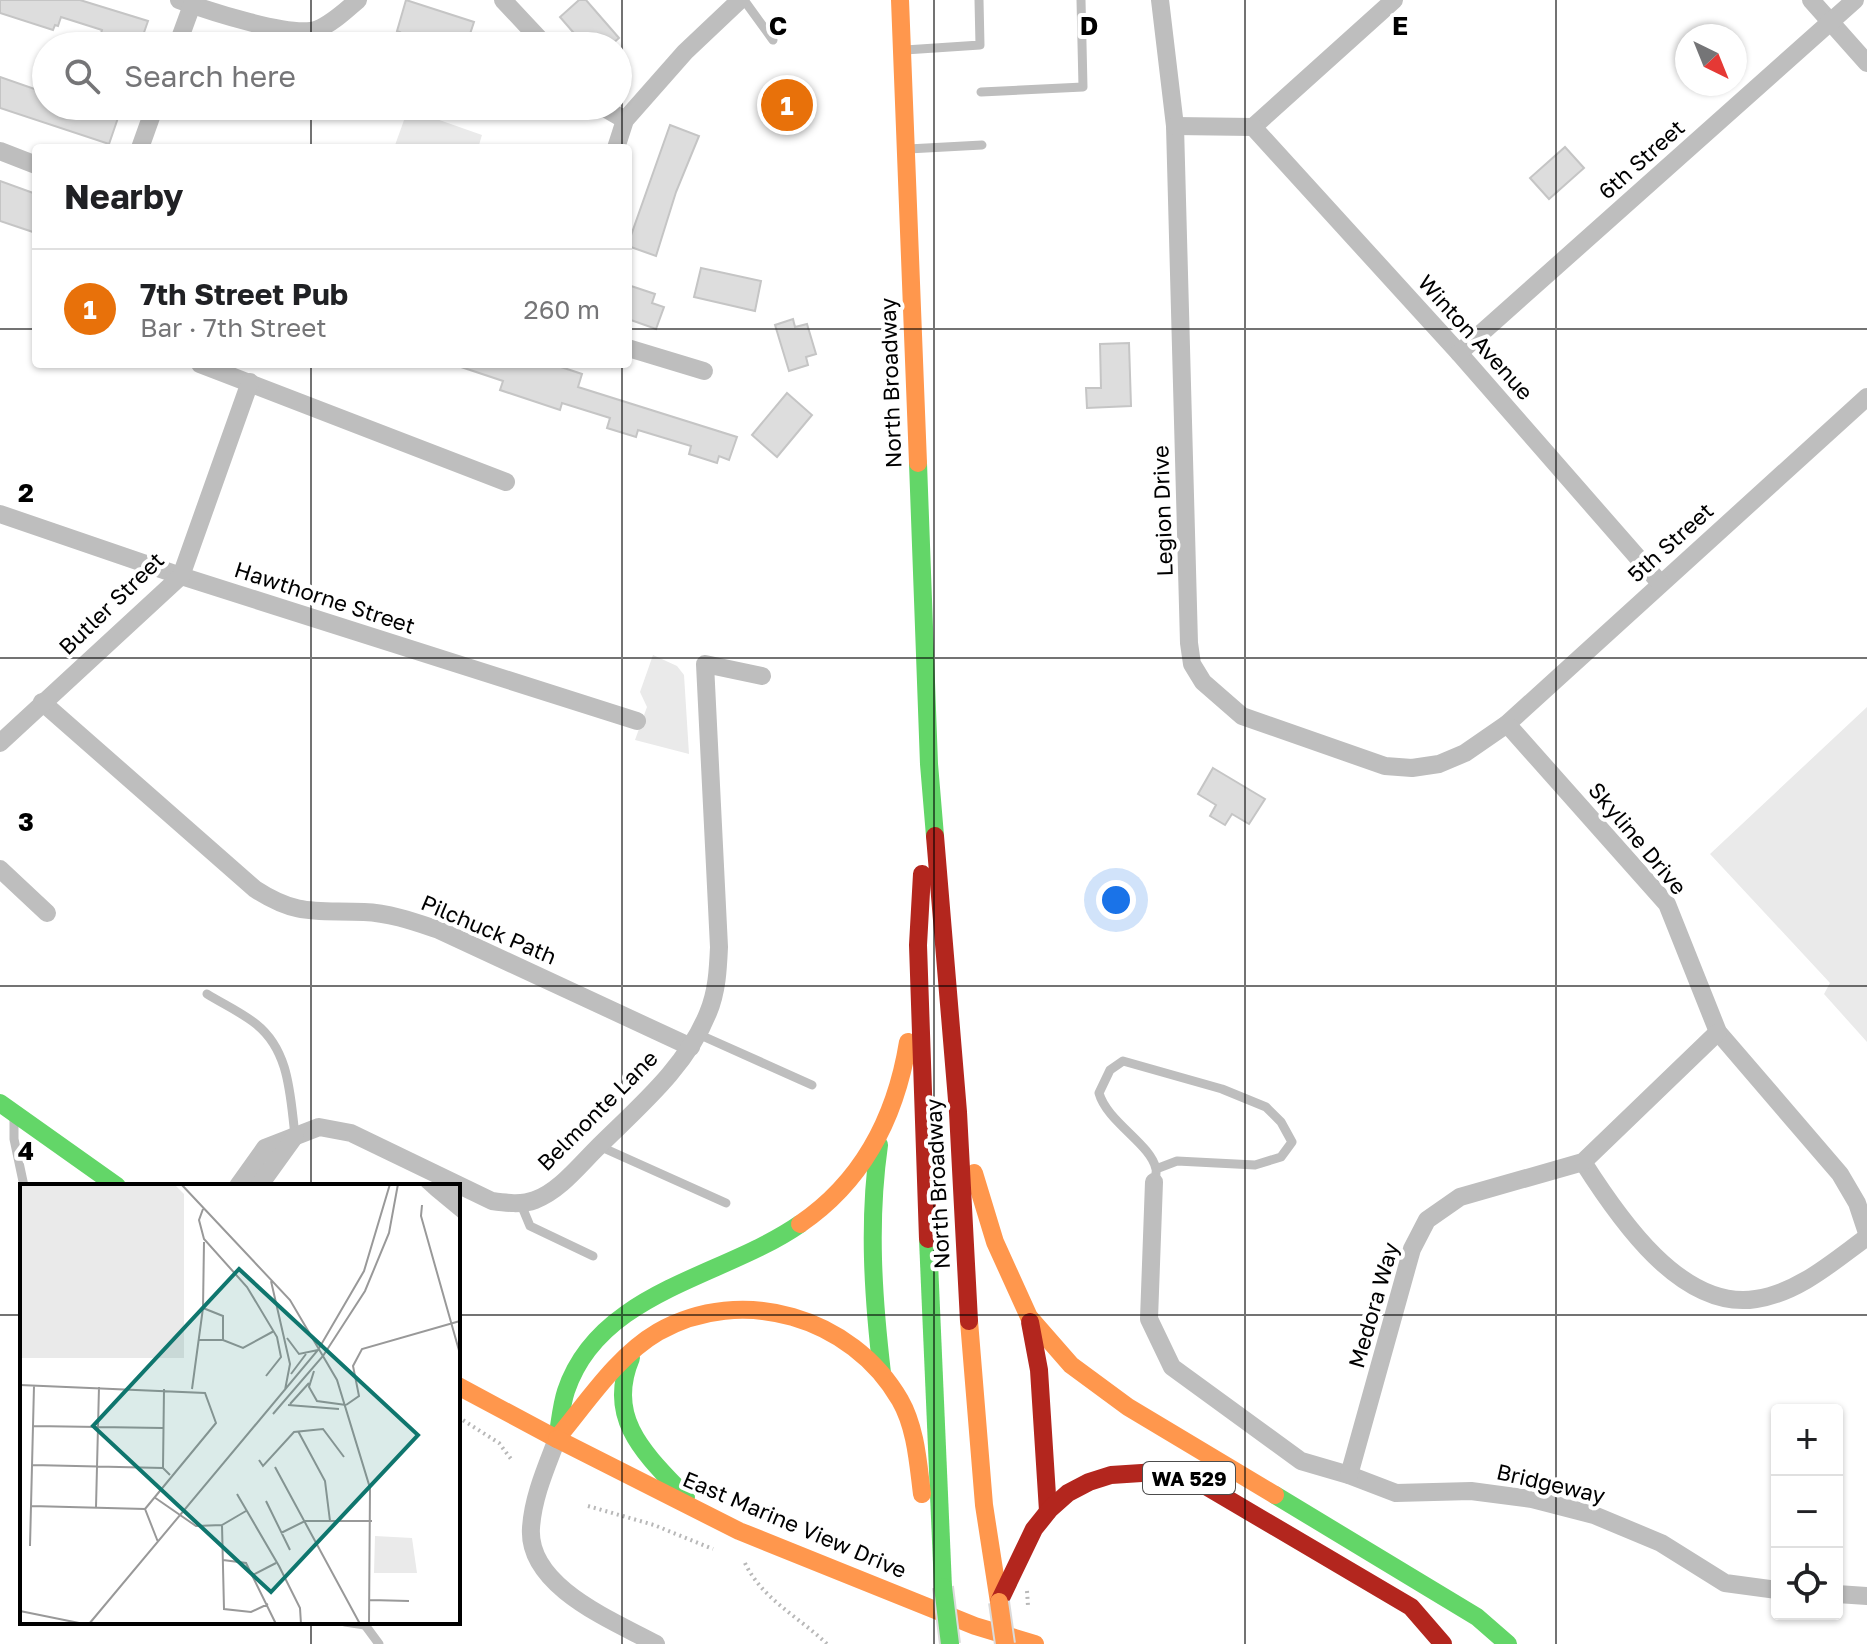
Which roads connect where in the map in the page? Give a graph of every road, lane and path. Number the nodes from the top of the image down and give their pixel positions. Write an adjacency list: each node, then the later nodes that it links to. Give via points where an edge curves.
1 (358, 0): 11 (street, via 316,30 291,32)
2 (503, 0): 14 (street)
3 (742, 0): 15 (lane); 19 (street, via 685,52)
4 (900, 0): 16 (main road, North Broadway)
5 (979, 0): 16 (lane, via 980,45)
6 (1081, 0): 18 (lane, via 1083,87)
7 (1160, 0): 22 (street, Legion Drive)
8 (1394, 0): 23 (street)
9 (1811, 0): 12 (street)
10 (1855, 0): 12 (street, 6th Street)
11 (186, 2): 13 (street)
12 (1830, 22): 17 (street); 31 (street, 6th Street)
13 (180, 32)
14 (533, 32)
15 (773, 40)
16 (902, 50): 27 (main road, North Broadway)
17 (1867, 63)
18 (981, 92)
19 (632, 112)
20 (150, 120): 24 (street)
21 (625, 120): 25 (street)
22 (1175, 126): 23 (street); 43 (street, Legion Drive, via 1192,664 1203,682 1242,716 1385,766 1439,764)
23 (1253, 127): 31 (street, Winton Avenue)
24 (141, 144)
25 (617, 144)
26 (982, 145): 27 (lane)
27 (905, 149): 45 (main road, North Broadway)
28 (0, 151): 29 (street)
29 (32, 163)
30 (632, 349): 33 (street)
31 (1459, 353): 39 (street, Winton Avenue)
32 (211, 368): 34 (street)
33 (704, 371)
34 (250, 382): 36 (street); 38 (street, Butler Street)
35 (1867, 397): 39 (street, 5th Street)
36 (506, 482)
37 (0, 514): 38 (street, Hawthorne Street)
38 (181, 576): 41 (street, Butler Street); 42 (street, Hawthorne Street)
39 (1660, 583): 43 (street, 5th Street)
40 (762, 676): 51 (street, Belmonte Lane, via 705,664 719,947 709,1012)
41 (42, 702): 44 (street, Butler Street); 51 (street, Pilchuck Path, via 277,903 300,911 367,912 406,919)
42 (637, 721)
43 (1507, 724): 50 (street, Skyline Drive, via 1667,904)
44 (0, 743)
45 (929, 764): 48 (main road, North Broadway); 54 (main road, North Broadway)
46 (0, 869): 47 (street)
47 (47, 913)
48 (918, 945): 56 (main road, via 906,1059); 82 (main road, North Broadway)
49 (207, 994): 55 (lane, via 256,1024 273,1042 287,1072)
50 (1718, 1032): 58 (street, Medora Way); 68 (street, Skyline Drive, via 1840,1174)
51 (694, 1040): 52 (lane); 57 (street, Belmonte Lane, via 654,1092)
52 (812, 1085)
53 (7, 1108): 60 (lane); 61 (main road)
54 (958, 1112): 70 (main road, via 986,1216); 87 (main road, North Broadway, via 970,1342 984,1505)
55 (295, 1135): 62 (street, via 265,1148); 63 (street); 64 (street, via 319,1127 351,1133)
56 (880, 1136): 72 (main road, via 870,1237); 75 (main road, via 848,1182 791,1232 644,1302 602,1335 568,1386)
57 (599, 1146): 66 (street, Belmonte Lane, via 562,1183 535,1200); 67 (lane)
58 (1583, 1162): 68 (street, via 1613,1209 1675,1276 1709,1294 1758,1299 1786,1289 1815,1275); 77 (street, Medora Way, via 1460,1197 1427,1220 1412,1249)
59 (1155, 1175): 59 (lane, via 1146,1153 1103,1105 1099,1093 1110,1070 1123,1061 1266,1107 1292,1142 1281,1157 1255,1165 1177,1161); 77 (street, Bridgeway, via 1149,1319 1172,1367 1301,1461)
60 (24, 1184)
61 (114, 1184)
62 (239, 1184)
63 (260, 1184)
64 (457, 1184)
65 (460, 1186): 66 (street, via 492,1201)
66 (520, 1202): 69 (lane, via 530,1226)
67 (726, 1203)
68 (1867, 1235)
69 (593, 1256)
70 (1029, 1317): 78 (main road, via 1039,1370); 89 (main road, via 1058,1352 1107,1393)
71 (638, 1346): 72 (main road, via 698,1313 743,1307 774,1310 837,1334); 75 (main road); 79 (main road, via 625,1368 621,1389 626,1424 640,1448)
72 (882, 1373): 82 (main road, via 901,1402 915,1441 925,1515)
73 (460, 1387): 75 (main road, East Marine View Drive)
74 (460, 1418): 76 (path, via 499,1443)
75 (557, 1439): 79 (main road, East Marine View Drive); 92 (street, via 535,1498 535,1554 570,1596)
76 (511, 1459)
77 (1349, 1475): 83 (street, Bridgeway, via 1396,1493 1471,1491 1594,1515 1661,1543 1725,1583)
78 (1048, 1511): 87 (main road, WA 529); 88 (main road, WA 529, via 1070,1492 1104,1476 1134,1470 1171,1473 1204,1485)
79 (702, 1514): 96 (main road, East Marine View Drive, via 975,1626)
80 (745, 1563): 93 (path, via 763,1591)
81 (1031, 1579): 84 (path)
82 (943, 1587): 94 (main road, bridge)
83 (1771, 1589)
84 (1027, 1591)
85 (1843, 1594): 86 (street)
86 (1867, 1596)
87 (999, 1602): 95 (main road, North Broadway, bridge)
88 (1411, 1607): 97 (main road, via 1423,1626); 98 (main road, WA 529)
89 (1477, 1617): 99 (main road); 100 (main road)
90 (367, 1624): 91 (lane)
91 (379, 1644)
92 (656, 1644)
93 (827, 1644)
94 (950, 1644)
95 (1005, 1644)
96 (1035, 1644)
97 (1425, 1644)
98 (1443, 1644)
99 (1500, 1644)
100 (1508, 1644)

